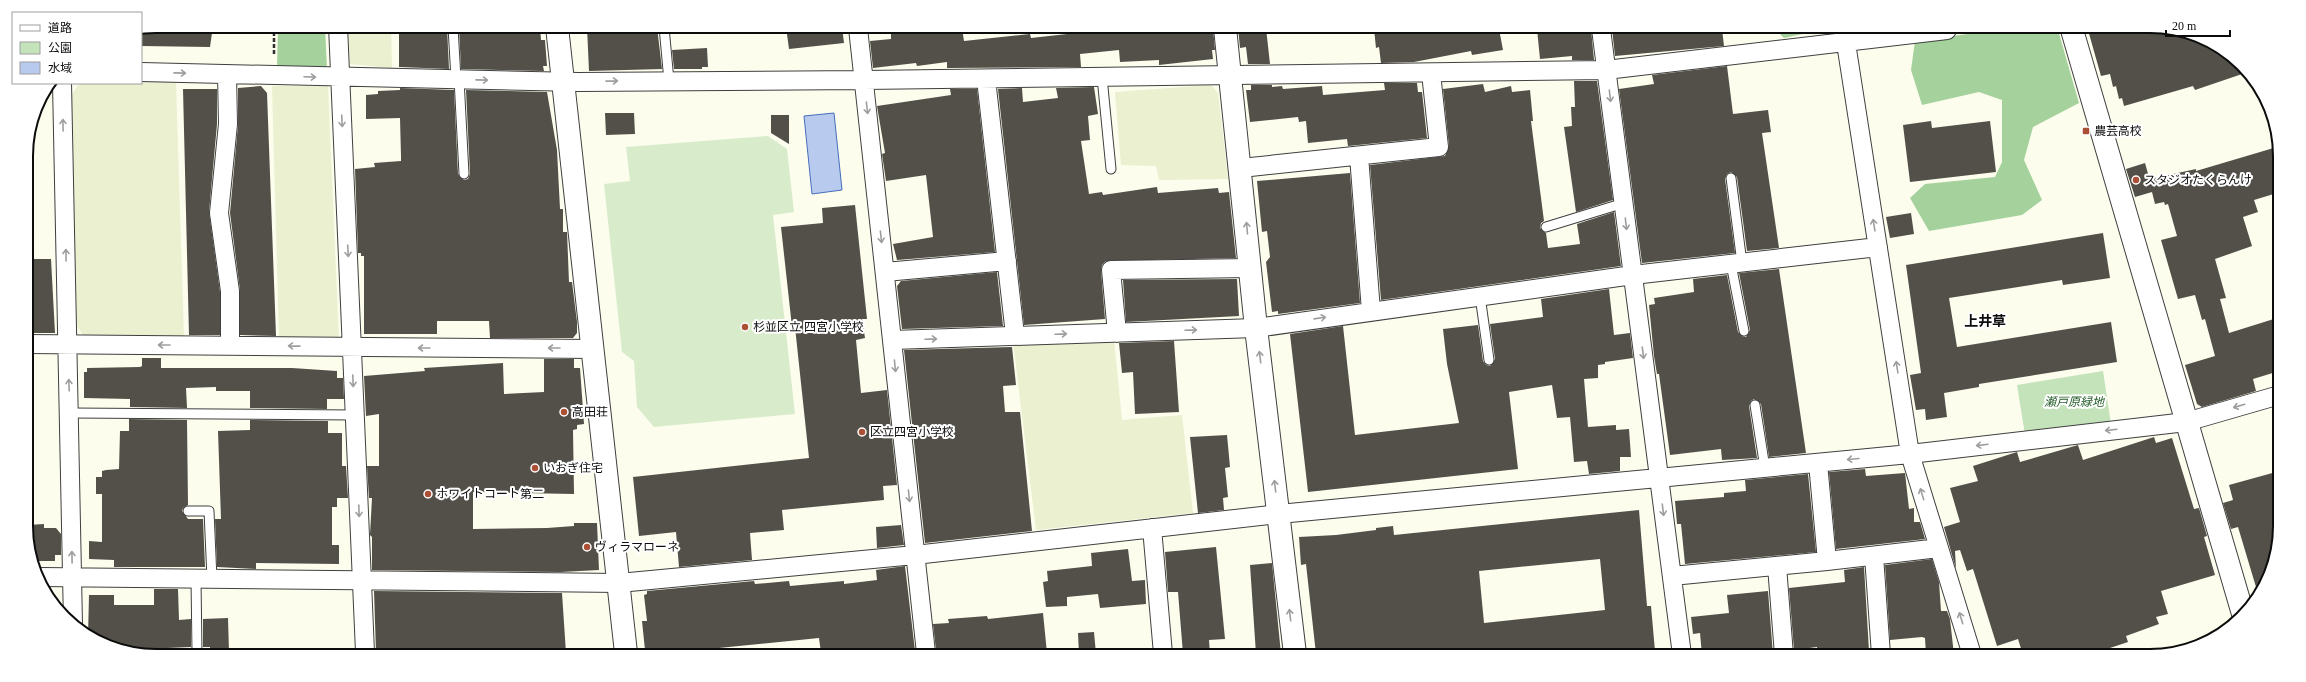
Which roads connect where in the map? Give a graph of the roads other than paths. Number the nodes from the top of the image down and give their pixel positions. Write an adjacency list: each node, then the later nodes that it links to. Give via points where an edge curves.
1 (338, 33): 17 (street)
2 (454, 33): 18 (lane)
3 (558, 33): 21 (street)
4 (665, 33): 22 (lane)
5 (859, 33): 20 (street)
6 (1226, 33): 15 (street)
7 (1601, 33): 11 (street)
8 (1924, 33): 10 (street)
9 (2073, 33): 54 (street)
10 (1846, 43): 11 (street); 31 (street, one-way to 10)
11 (1606, 70): 13 (street); 29 (street, one-way to 29)
12 (142, 72): 14 (street, one-way to 14)
13 (1431, 73): 15 (street); 24 (street, via 1439,147)
14 (227, 74): 17 (street, one-way to 17); 46 (street, via 228,124 219,213 230,291)
15 (1231, 76): 16 (street); 25 (street)
16 (1102, 77): 19 (street); 26 (lane)
17 (340, 78): 18 (street); 47 (street, one-way to 47)
18 (458, 79): 21 (street, one-way to 21); 27 (lane)
19 (986, 79): 20 (street); 32 (street)
20 (864, 80): 22 (street); 35 (street, one-way to 35)
21 (563, 81): 22 (street, one-way to 22); 48 (street)
22 (669, 81)
23 (62, 84): 45 (street, one-way to 23)
24 (1359, 156): 25 (street); 38 (street)
25 (1241, 168): 34 (street, one-way to 25)
26 (1111, 169)
27 (464, 174)
28 (1732, 178): 33 (lane)
29 (1624, 203): 30 (lane); 36 (street, one-way to 36)
30 (1546, 227)
31 (1878, 247): 33 (street); 55 (street, one-way to 31)
32 (1007, 261): 35 (street); 42 (street)
33 (1736, 263): 36 (street); 40 (lane)
34 (1251, 268): 39 (street); 41 (street, via 1111,270)
35 (885, 272): 43 (street)
36 (1633, 275): 37 (street); 58 (street, one-way to 58)
37 (1480, 296): 38 (street); 49 (lane)
38 (1371, 311): 39 (street, one-way to 38)
39 (1256, 328): 41 (street, one-way to 39); 60 (street, one-way to 39)
40 (1744, 331)
41 (1117, 333): 42 (street, one-way to 41)
42 (1015, 335): 43 (street, one-way to 42)
43 (892, 340): 63 (street, one-way to 63)
44 (33, 344): 45 (street)
45 (68, 344): 46 (street, one-way to 45); 52 (street, one-way to 45)
46 (230, 345): 47 (street, one-way to 46)
47 (352, 348): 48 (street, one-way to 47); 53 (street, one-way to 53)
48 (593, 348): 72 (street)
49 (1489, 360)
50 (2273, 397): 54 (street, one-way to 54)
51 (1755, 405): 57 (lane)
52 (70, 412): 53 (lane); 69 (street, one-way to 52)
53 (355, 415): 71 (street, one-way to 71)
54 (2186, 422): 55 (street, one-way to 55); 73 (street)
55 (1910, 454): 56 (street, one-way to 56); 62 (street, one-way to 55)
56 (1818, 462): 57 (street); 65 (street)
57 (1765, 468): 58 (street)
58 (1659, 478): 60 (street); 67 (street, one-way to 67)
59 (188, 511): 70 (lane, via 209,511)
60 (1279, 514): 61 (street); 80 (street, one-way to 60)
61 (1152, 528): 63 (street); 79 (street)
62 (1939, 548): 64 (street); 84 (street, one-way to 62)
63 (916, 555): 72 (street); 78 (street)
64 (1874, 556): 65 (street); 83 (street)
65 (1827, 561): 66 (street)
66 (1777, 566): 67 (street); 82 (street)
67 (1672, 576): 81 (street)
68 (45, 577): 69 (street)
69 (72, 577): 70 (street); 74 (street)
70 (204, 579): 71 (street); 75 (lane)
71 (362, 581): 72 (street); 76 (street)
72 (619, 582): 77 (street)
73 (2241, 608)
74 (73, 616)
75 (196, 649)
76 (365, 649)
77 (626, 649)
78 (926, 649)
79 (1164, 649)
80 (1294, 649)
81 (1681, 649)
82 (1784, 649)
83 (1881, 649)
84 (1970, 649)

